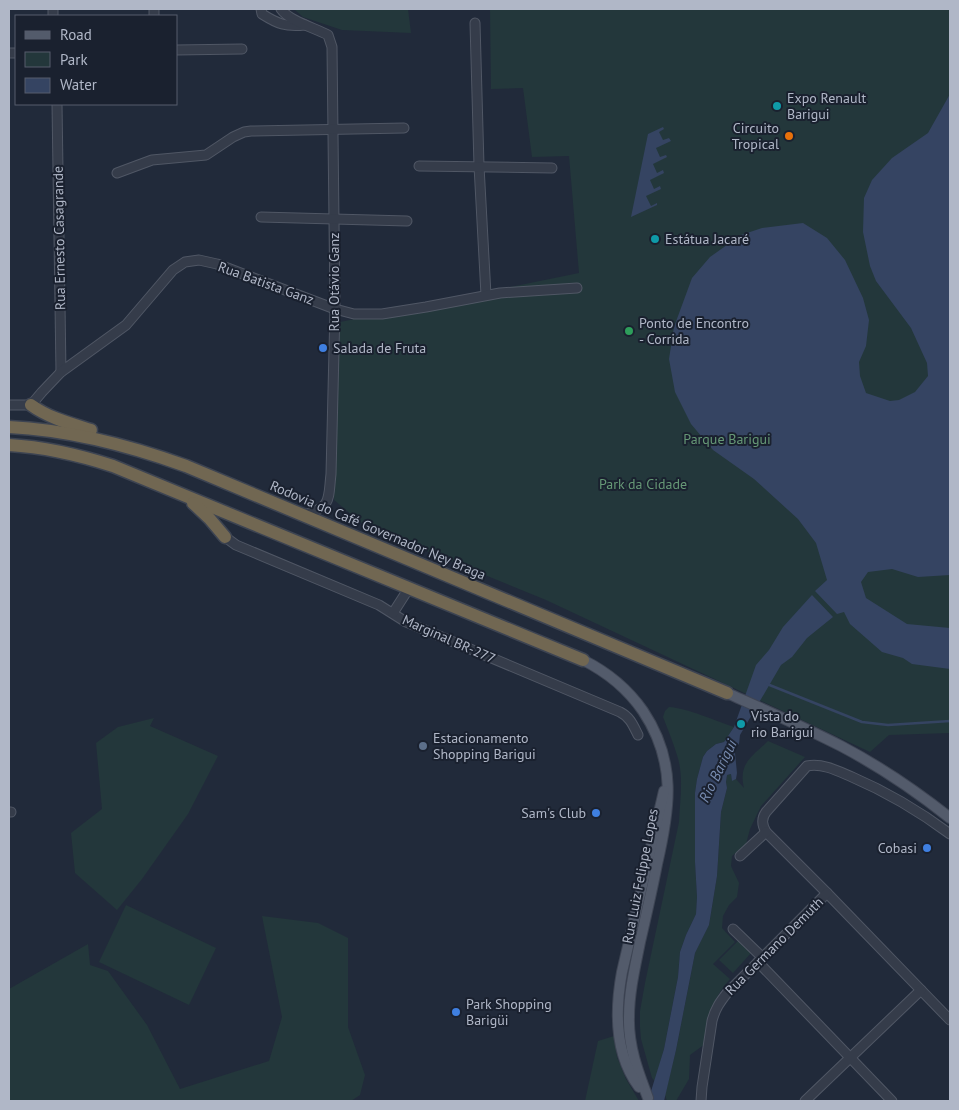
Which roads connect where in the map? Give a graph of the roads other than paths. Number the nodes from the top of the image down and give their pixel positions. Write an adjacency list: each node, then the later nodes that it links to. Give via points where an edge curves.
1 (261, 9): 4 (street, via 262,14 276,22)
2 (280, 9): 4 (street)
3 (475, 23): 11 (street)
4 (305, 25): 9 (street, Rua Otávio Ganz, via 328,35 332,47)
5 (242, 49): 6 (street)
6 (178, 50)
7 (57, 105): 20 (street, Rua Ernesto Casagrande)
8 (404, 128): 9 (street)
9 (334, 130): 13 (street, via 244,132 206,155 152,160); 15 (street, Rua Otávio Ganz)
10 (419, 166): 11 (street)
11 (479, 166): 12 (street); 18 (street)
12 (552, 168)
13 (117, 173)
14 (261, 217): 15 (street)
15 (334, 220): 16 (street); 19 (street, Rua Otávio Ganz)
16 (407, 221)
17 (577, 288): 18 (street, Rua Batista Ganz)
18 (486, 295): 19 (street, Rua Batista Ganz, via 382,314 354,314)
19 (335, 309): 20 (street, Rua Batista Ganz, via 216,264 200,260 185,262 173,270 126,325); 27 (street, Rua Otávio Ganz, via 332,474 326,504 322,509)
20 (61, 372): 22 (street, Rua Batista Ganz)
21 (9, 405): 22 (street)
22 (31, 405): 25 (highway, via 61,421 124,440)
23 (9, 427): 25 (highway, Rodovia do Café Governador Ney Braga, via 97,438)
24 (9, 445): 26 (highway, via 45,448 88,458)
25 (186, 466): 27 (highway, Rodovia do Café Governador Ney Braga)
26 (183, 495): 28 (highway); 29 (highway)
27 (304, 515): 32 (highway, Rodovia do Café Governador Ney Braga)
28 (225, 537): 30 (street, Marginal BR-277, via 236,545)
29 (409, 588): 30 (street); 31 (highway)
30 (393, 614): 33 (street, Marginal BR-277, via 625,714)
31 (583, 660): 44 (main road, Rua Luiz Felippe Lopes, via 616,680 639,705 658,739 667,776 665,831 632,982 629,1016 633,1055)
32 (727, 693): 34 (main road, via 862,758)
33 (638, 735)
34 (950, 818)
35 (766, 832): 36 (street, via 762,822 766,812 807,766 819,765 892,796); 37 (street); 38 (street)
36 (950, 834)
37 (740, 856)
38 (828, 893): 40 (street, Rua Germano Demuth); 41 (street)
39 (733, 929): 40 (street)
40 (760, 960): 43 (street); 45 (street, Rua Germano Demuth, via 718,1003 714,1012)
41 (921, 990): 42 (street); 43 (street)
42 (950, 1020)
43 (850, 1058): 46 (street); 47 (street)
44 (649, 1100)
45 (701, 1101)
46 (805, 1101)
47 (892, 1101)

